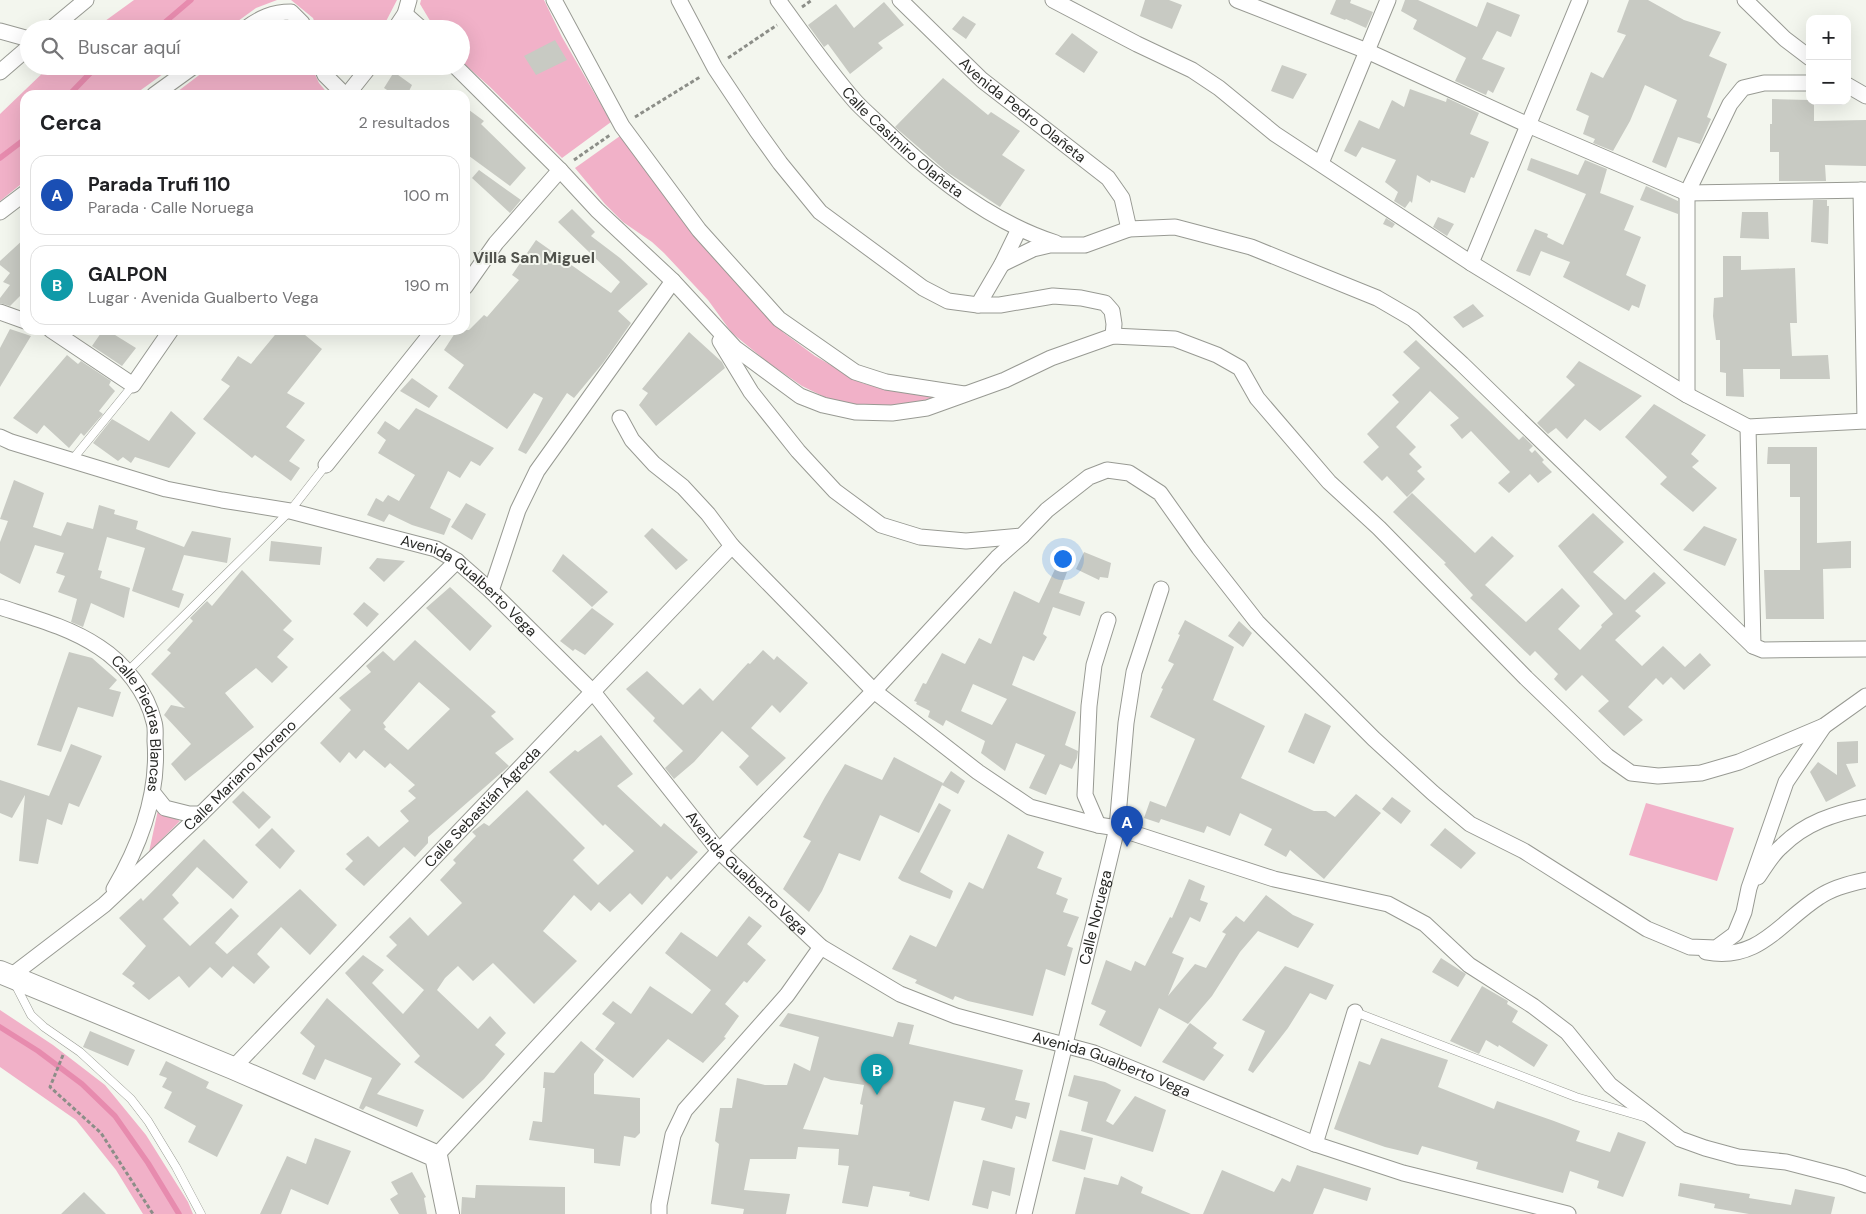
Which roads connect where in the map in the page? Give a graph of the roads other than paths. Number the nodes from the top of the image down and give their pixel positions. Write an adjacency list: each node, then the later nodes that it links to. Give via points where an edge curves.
1 (86, 0): 12 (street)
2 (554, 0): 56 (street, via 622,126 699,230 779,319 855,372 886,382)
3 (678, 0): 47 (street, via 714,68 780,163 820,212 922,288 948,301)
4 (778, 0): 40 (street, Calle Casimiro Olañeta, via 855,101 902,146 949,185)
5 (900, 0): 41 (street, Avenida Pedro Olañeta, via 982,80 1108,178 1122,198)
6 (1053, 0): 34 (street, via 1192,70 1275,134)
7 (1237, 0): 19 (street)
8 (1388, 0): 19 (street)
9 (1580, 0): 33 (street)
10 (1745, 0): 21 (street)
11 (407, 7): 15 (street); 16 (street)
12 (62, 20)
13 (257, 20): 14 (street, via 276,12 291,12)
14 (299, 20)
15 (400, 20)
16 (416, 20)
17 (0, 31): 18 (street)
18 (20, 37)
19 (1367, 51): 33 (street); 34 (street)
20 (20, 55): 22 (street)
21 (1806, 55)
22 (0, 72)
23 (182, 75): 29 (street)
24 (325, 75): 30 (street)
25 (363, 75): 31 (street)
26 (464, 75): 35 (street)
27 (1806, 83): 37 (street, via 1764,83 1743,88 1730,104)
28 (1851, 87): 32 (street)
29 (161, 90)
30 (341, 90)
31 (350, 90)
32 (1866, 96)
33 (1528, 125): 37 (street); 43 (street)
34 (1321, 163): 43 (street)
35 (560, 170): 45 (street, via 496,243); 46 (street, via 597,210)
36 (1863, 190): 37 (street); 59 (street)
37 (1687, 193): 57 (street)
38 (20, 197): 39 (street)
39 (0, 212)
40 (1019, 229): 42 (street, Calle Casimiro Olañeta); 44 (street)
41 (1129, 229): 42 (street, via 1085,245); 72 (street, via 1175,227 1251,246 1377,298 1413,319)
42 (1059, 245): 44 (street, via 1033,249)
43 (1471, 263): 57 (street)
44 (1002, 264): 47 (street)
45 (470, 280)
46 (673, 281): 48 (street); 69 (street, via 537,471 518,510)
47 (978, 306): 54 (street, via 1053,296 1105,303 1112,311)
48 (699, 307): 56 (street, via 735,348 800,396 823,405 855,412 892,413 927,408); 65 (street, via 751,392 798,451 835,491 880,525 920,537 966,541)
49 (0, 312): 50 (street)
50 (20, 318)
51 (59, 335): 55 (street)
52 (167, 335): 55 (street)
53 (430, 335): 63 (street)
54 (1113, 336): 56 (street); 78 (street, via 1175,339 1217,355 1240,368 1257,398 1329,482 1379,528 1539,691 1607,756 1631,773 1658,776 1701,773 1739,762)
55 (133, 384): 62 (lane)
56 (966, 394)
57 (1687, 395): 60 (street)
58 (620, 418): 66 (street, via 632,440 654,464 683,487 723,531)
59 (1866, 421): 60 (street)
60 (1748, 427): 72 (street)
61 (0, 437): 62 (street, Avenida Gualberto Vega)
62 (72, 460): 64 (street, Avenida Gualberto Vega, via 166,489)
63 (326, 465): 64 (lane)
64 (290, 510): 67 (street, Avenida Gualberto Vega, via 436,549); 74 (lane)
65 (1022, 536): 75 (street); 89 (street, via 1047,510 1089,476 1107,470 1129,473 1160,493 1257,622 1433,793 1470,824 1524,851 1647,929)
66 (732, 546): 75 (street); 76 (street, Calle Sebastián Ágreda)
67 (457, 561): 69 (street, Avenida Gualberto Vega); 81 (street, Calle Mariano Moreno)
68 (1161, 589): 83 (street, Calle Noruega, via 1134,672)
69 (491, 590): 76 (street, Avenida Gualberto Vega)
70 (0, 607): 74 (street, Calle Piedras Blancas, via 71,631 100,648)
71 (1108, 620): 82 (street, via 1094,665 1089,706 1085,795)
72 (1753, 646): 73 (street, via 1763,650)
73 (1866, 649)
74 (127, 672): 79 (street, Calle Piedras Blancas, via 143,694 154,722)
75 (874, 691): 82 (street, via 978,772 1030,807); 84 (street)
76 (593, 692): 84 (street, Avenida Gualberto Vega); 93 (street, Calle Sebastián Ágreda)
77 (1866, 696): 78 (street)
78 (1824, 726): 86 (street, via 1786,782)
79 (153, 793): 81 (street, via 165,808); 87 (street, Calle Piedras Blancas, via 135,847)
80 (1866, 808): 86 (street, via 1840,812 1810,825 1781,846)
81 (202, 814): 87 (street, Calle Mariano Moreno)
82 (1098, 825): 83 (street)
83 (1117, 828): 92 (street, Calle Noruega); 94 (street, via 1274,879 1388,904 1425,924 1470,965 1534,1006 1567,1032 1610,1084)
84 (718, 851): 88 (street, Avenida Gualberto Vega); 96 (street)
85 (1866, 880): 89 (street, via 1820,896 1756,946 1734,954 1708,953)
86 (1749, 888): 89 (street, via 1735,934 1716,948)
87 (104, 905): 90 (street, Calle Mariano Moreno)
88 (821, 947): 92 (street, Avenida Gualberto Vega, via 900,994 956,1016); 100 (street, via 787,995 685,1110 672,1135)
89 (1690, 948)
90 (5, 974): 93 (street); 98 (lane, via 31,1015 80,1052 131,1099 176,1167)
91 (1355, 1012): 94 (lane, via 1576,1098); 95 (street)
92 (1063, 1046): 95 (street, Avenida Gualberto Vega, via 1094,1053); 101 (street, Calle Noruega)
93 (233, 1068): 96 (street)
94 (1655, 1120): 97 (street, via 1680,1139 1705,1148 1738,1157 1786,1162)
95 (1315, 1144): 102 (street, Avenida Gualberto Vega, via 1403,1173)
96 (436, 1156): 99 (street)
97 (1866, 1185)
98 (201, 1214)
99 (448, 1214)
100 (659, 1214)
101 (1024, 1214)
102 (1568, 1214)

